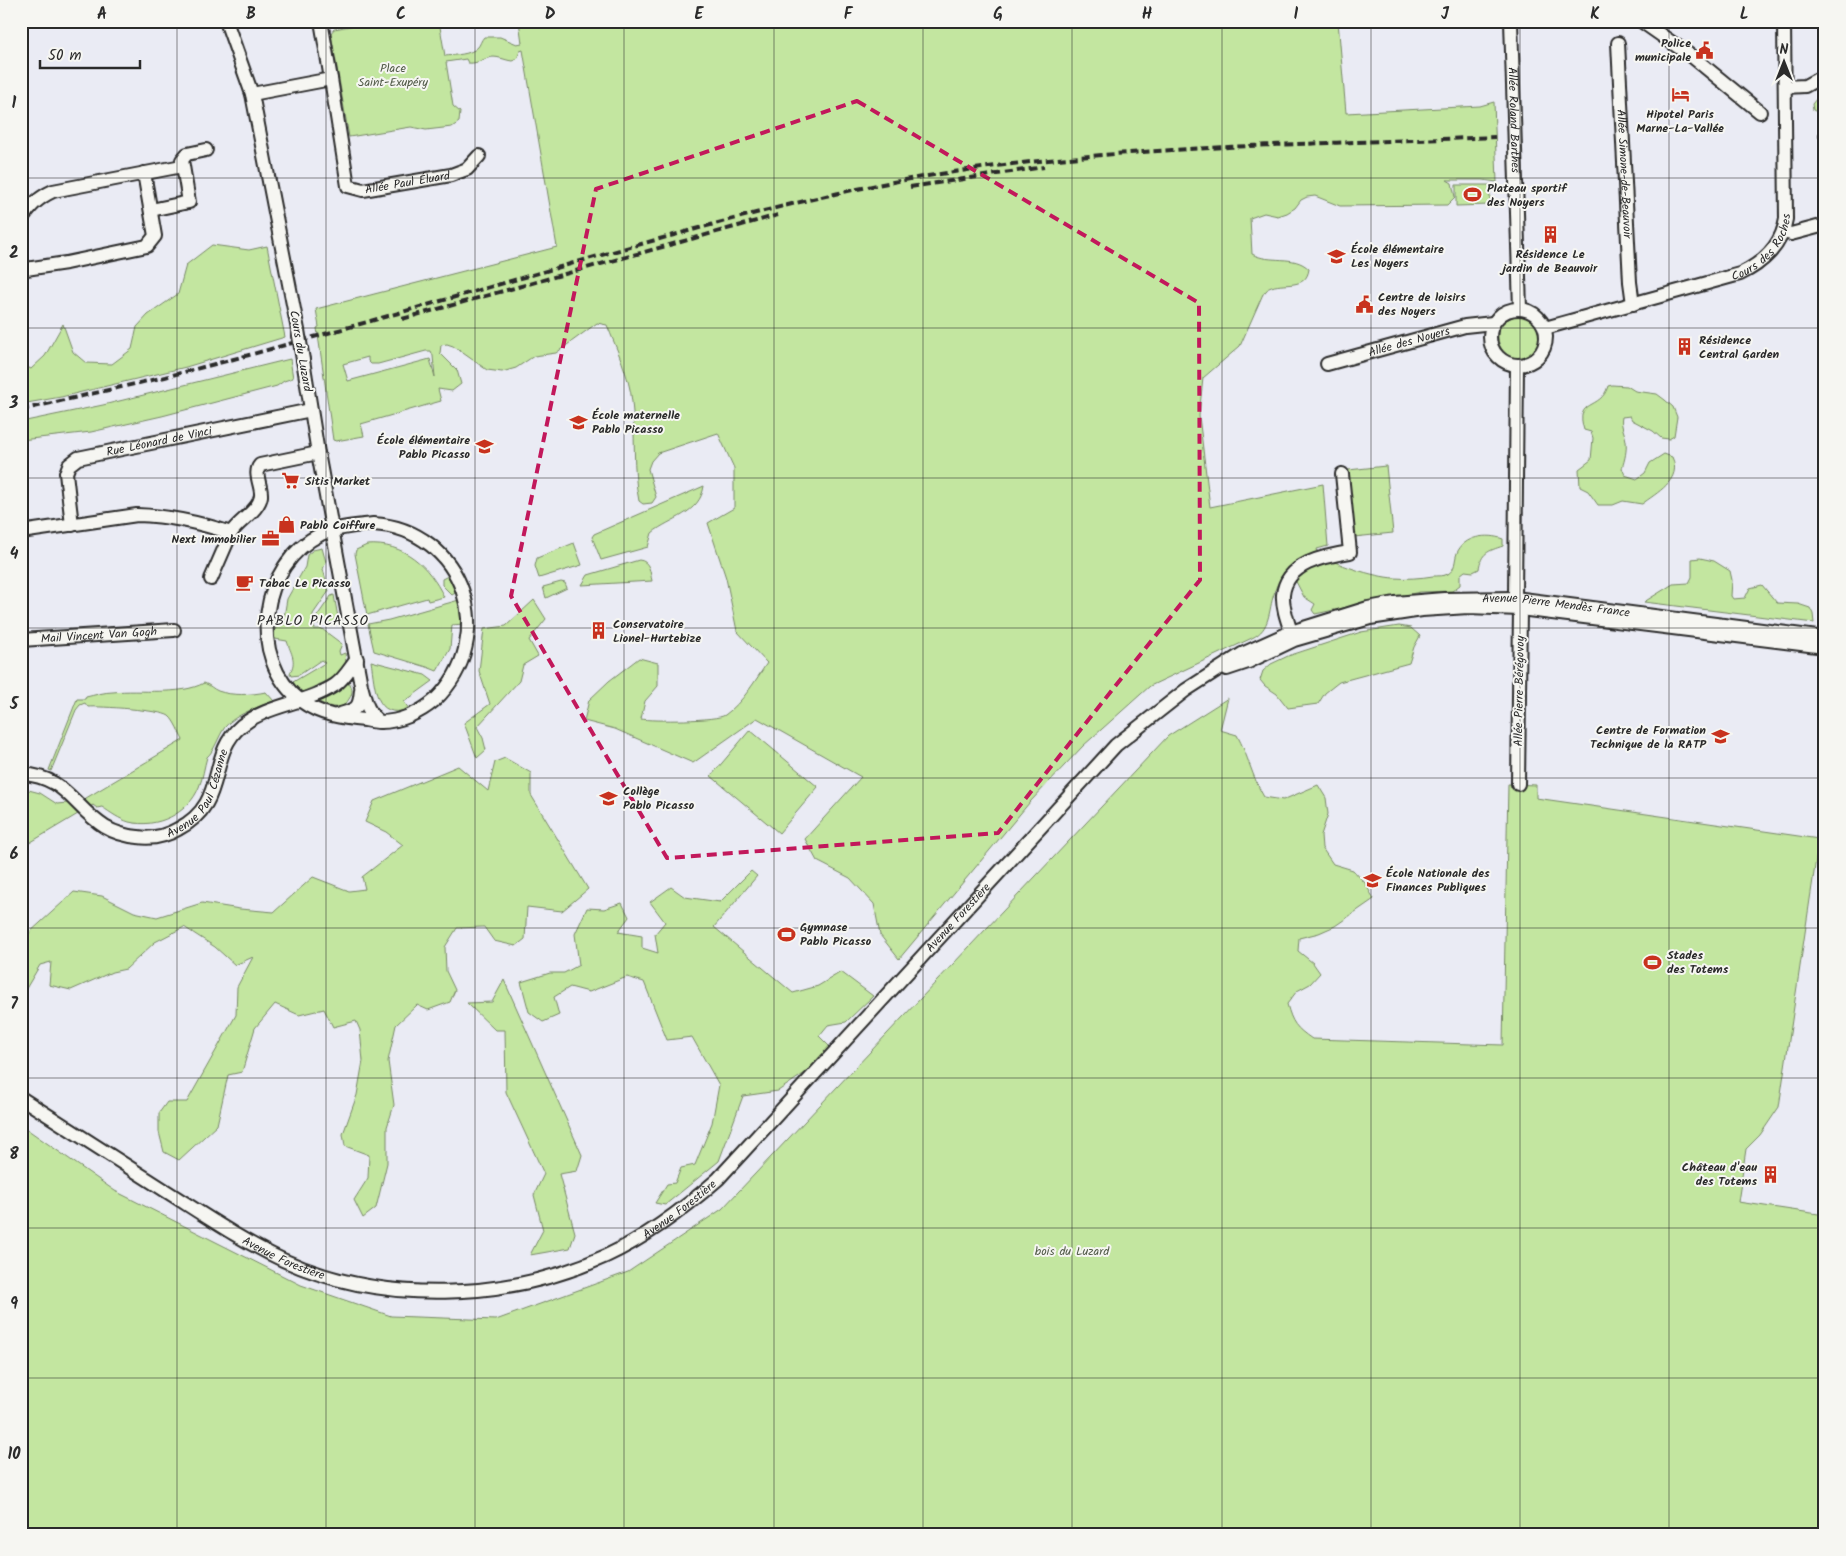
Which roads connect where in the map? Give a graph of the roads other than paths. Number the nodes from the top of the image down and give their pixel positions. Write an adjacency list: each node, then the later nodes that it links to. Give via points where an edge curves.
1 (226, 21): 10 (street, Cours du Luzard)
2 (321, 21): 8 (street)
3 (1511, 21): 23 (street, Allée Roland Barthes)
4 (1641, 21): 11 (street, via 1694,58)
5 (1784, 21): 9 (street, Cours des Roches)
6 (1618, 43): 22 (street, Allée Simone-de-Beauvoir)
7 (1825, 75): 9 (street, via 1805,86)
8 (331, 79): 10 (street); 13 (street, Allée Paul Éluard, via 348,186 362,190 451,176 467,169)
9 (1785, 87): 20 (street, Cours des Roches, via 1786,219)
10 (252, 94): 28 (street, Cours du Luzard, bridge, via 298,330)
11 (1760, 112)
12 (206, 150): 14 (street, via 187,154)
13 (479, 156)
14 (182, 166): 15 (street); 17 (street, via 189,202)
15 (144, 173): 16 (street, via 53,191); 17 (street)
16 (25, 209): 18 (street)
17 (151, 210): 21 (street, via 156,236 147,246 66,263)
18 (21, 220)
19 (1825, 225): 20 (street, via 1791,234)
20 (1783, 232): 22 (street, Cours des Roches, via 1761,262 1740,274)
21 (21, 267)
22 (1633, 304): 25 (street, Cours des Roches)
23 (1520, 308): 24 (street, via 1506,310); 25 (street, via 1534,313)
24 (1492, 322): 26 (street, Allée des Noyers, via 1465,326); 27 (street, via 1489,342 1493,351 1507,363)
25 (1545, 328): 27 (street, via 1545,346 1541,354 1534,360)
26 (1327, 364)
27 (1517, 365): 36 (street)
28 (310, 410): 29 (street, Cours du Luzard); 31 (street, Rue Léonard de Vinci, via 78,458 69,464 66,473)
29 (318, 453): 32 (street, Cours du Luzard); 34 (street, via 260,464 261,496 257,505)
30 (1342, 474): 38 (street, via 1350,552 1320,557 1292,572 1283,596)
31 (72, 525): 33 (street); 34 (street, via 137,515 208,525)
32 (332, 531): 42 (street, Cours du Luzard); 45 (street, via 298,550 286,563 270,594 266,629 269,648 285,684); 47 (street, via 373,524 412,533 439,552 450,565 466,603 469,620 465,653 449,685 418,712)
33 (21, 532)
34 (231, 533): 35 (street)
35 (211, 579)
36 (1517, 604): 38 (street, Avenue Pierre Mendès France, via 1444,598 1395,603 1368,608); 39 (street, Avenue Pierre Mendès France); 41 (street, Avenue Pierre Mendès France); 49 (street, Allée Pierre Bérégovoy)
37 (174, 630): 40 (street, Mail Vincent Van Gogh)
38 (1292, 636): 44 (street, Avenue Pierre Mendès France, via 1248,662 1208,676)
39 (1825, 638)
40 (21, 640)
41 (1825, 647)
42 (357, 659): 43 (street, Cours du Luzard); 45 (street, Avenue Paul Cézanne, via 336,685)
43 (361, 685): 46 (street, Cours du Luzard, via 360,704); 47 (street, Cours du Luzard, via 371,716)
44 (1186, 690): 50 (street, Avenue Forestière, via 1116,745 718,1179 686,1208 634,1241 606,1256 556,1274 475,1290 419,1291 363,1284 309,1269 250,1243)
45 (301, 700): 46 (street, via 318,712); 48 (street, Avenue Paul Cézanne, via 263,713 247,721 233,734 225,747 206,806 185,826 160,836 139,838 114,832 97,821 62,787 43,778)
46 (334, 716): 47 (street)
47 (380, 722)
48 (21, 774)
49 (1518, 784)
50 (21, 1098)

